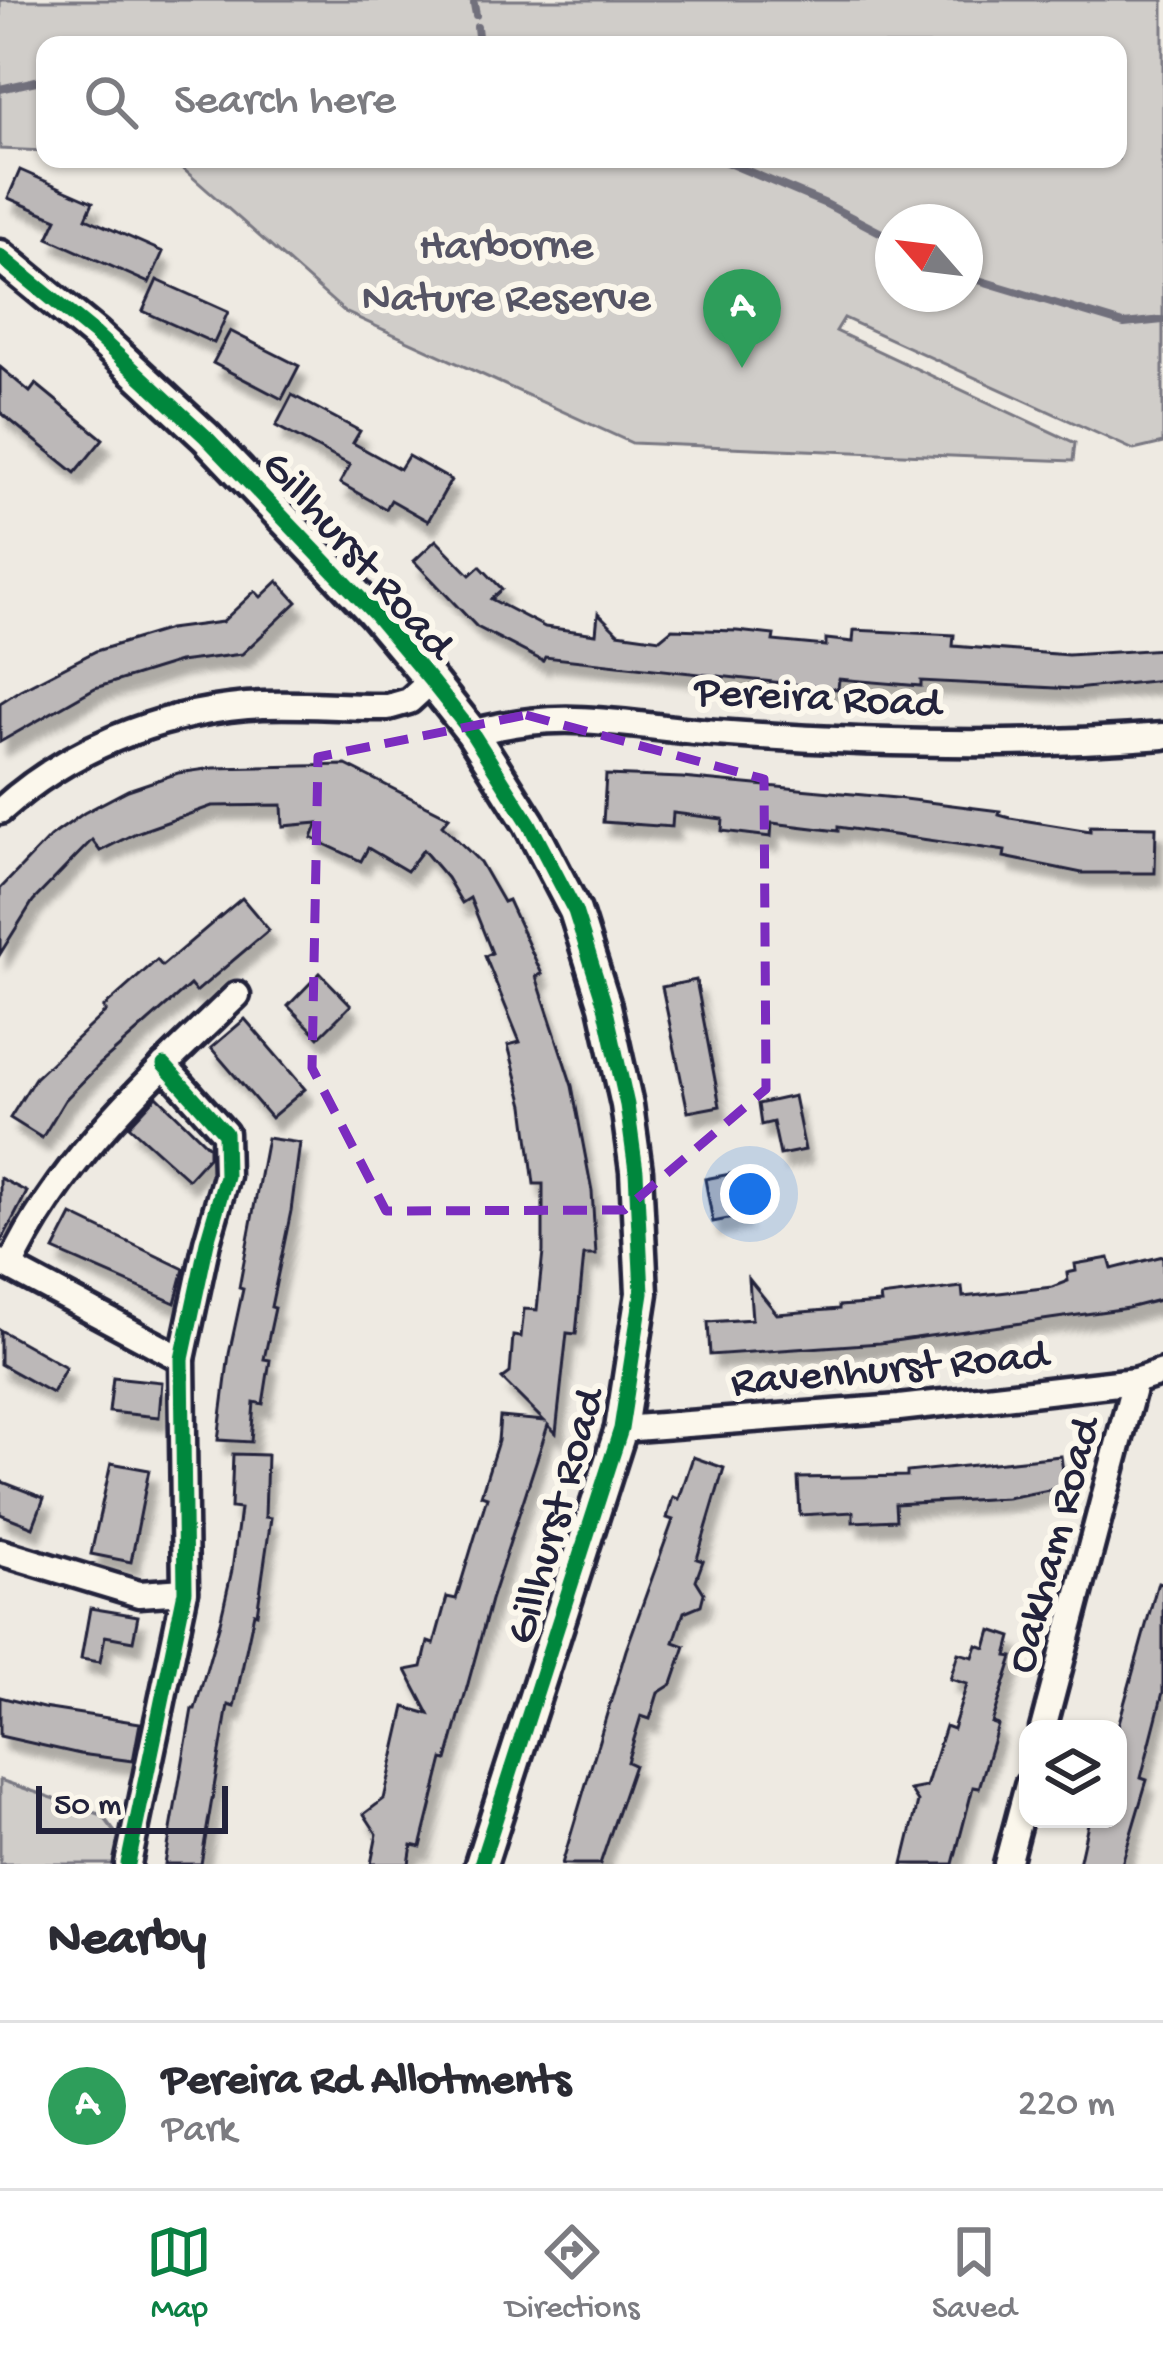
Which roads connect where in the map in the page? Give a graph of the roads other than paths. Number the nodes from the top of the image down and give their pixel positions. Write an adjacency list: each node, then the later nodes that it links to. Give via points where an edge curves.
1 (0, 256): 2 (street, Gillhurst Road, via 206,437)
2 (431, 681): 3 (street, Gillhurst Road); 5 (street, via 388,707 248,706 159,723 70,758)
3 (472, 733): 4 (street, Pereira Road, via 520,720 588,718 715,733 1049,745); 12 (street, Gillhurst Road, via 575,911 627,1105 642,1293)
4 (1163, 736)
5 (0, 811)
6 (237, 995): 7 (street)
7 (164, 1065): 8 (street, via 72,1166); 9 (street, via 226,1133 226,1176)
8 (5, 1264): 9 (street)
9 (182, 1359): 14 (street)
10 (1163, 1372): 11 (street, Ravenhurst Road)
11 (1136, 1381): 12 (street, Ravenhurst Road); 15 (street, Oakham Road)
12 (621, 1430): 18 (street, Gillhurst Road)
13 (0, 1552): 14 (street, via 139,1594)
14 (184, 1591): 17 (street)
15 (1045, 1720)
16 (1019, 1819): 19 (street)
17 (128, 1864)
18 (481, 1864)
19 (1007, 1864)

